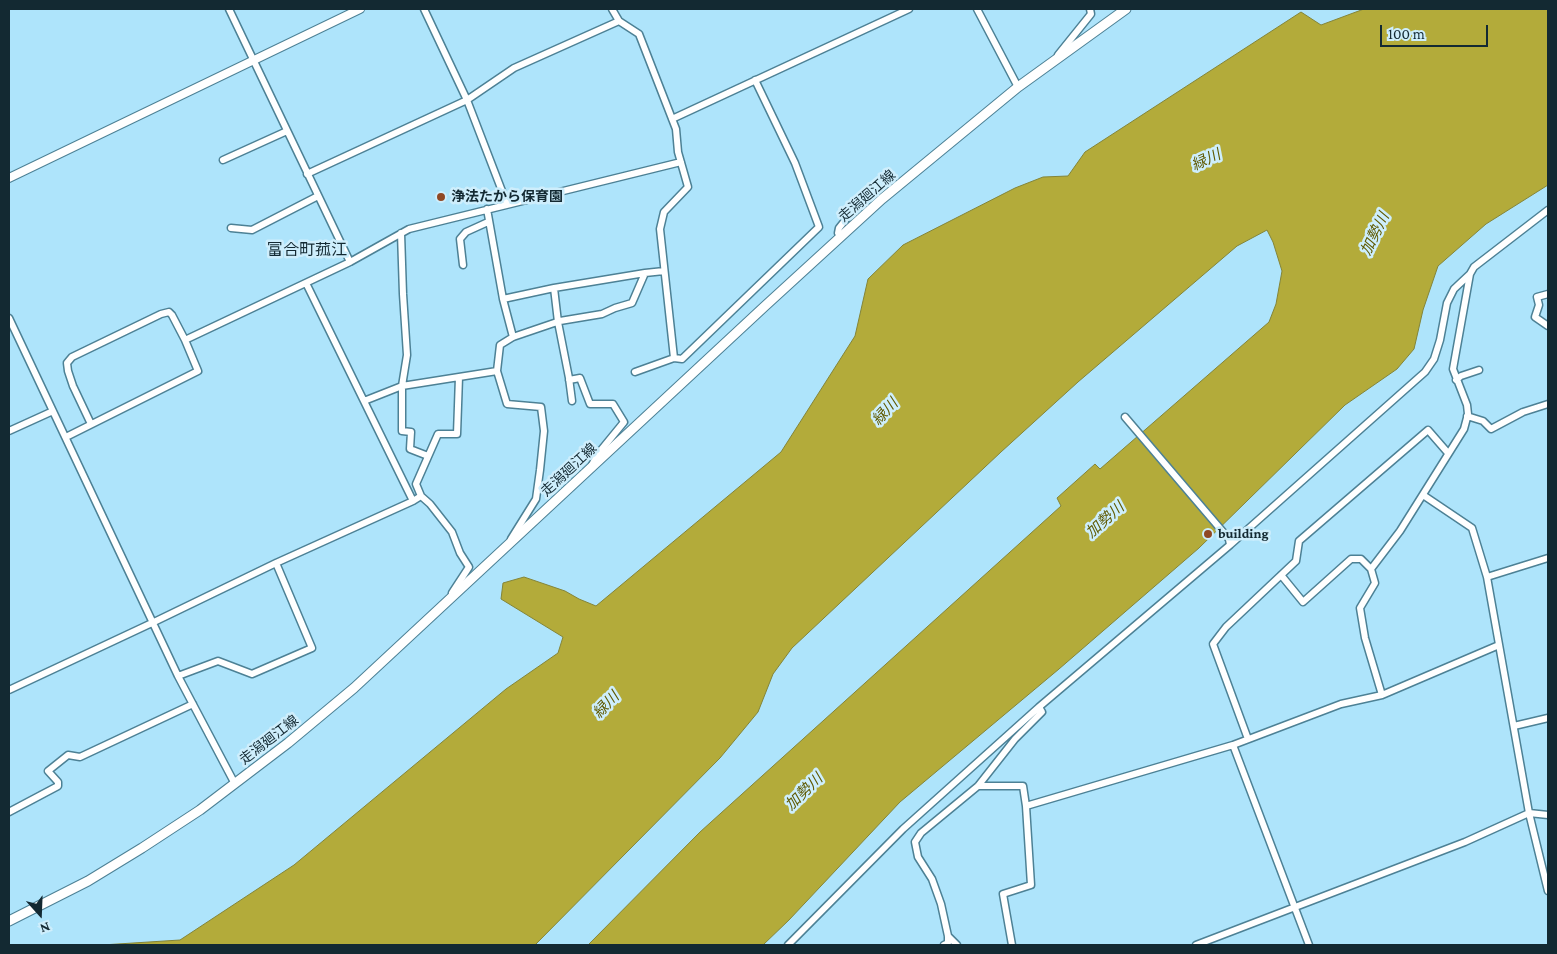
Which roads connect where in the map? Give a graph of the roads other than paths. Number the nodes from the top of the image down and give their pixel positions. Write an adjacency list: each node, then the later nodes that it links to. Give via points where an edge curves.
1 (229, 9): 11 (street)
2 (360, 9): 11 (street)
3 (424, 9): 14 (street)
4 (612, 9): 9 (street)
5 (909, 9): 12 (street)
6 (976, 9): 13 (street)
7 (1090, 9): 10 (street, via 1091,14)
8 (1126, 9): 10 (main road, 走潟廻江線)
9 (619, 21): 14 (street, via 514,68); 15 (street, via 639,34)
10 (1054, 59): 13 (main road, 走潟廻江線)
11 (253, 60): 16 (street); 20 (street)
12 (755, 80): 15 (street); 44 (street, via 795,164 819,227 682,359)
13 (1018, 86): 29 (main road, 走潟廻江線)
14 (467, 100): 19 (street); 23 (street)
15 (672, 119): 18 (street)
16 (287, 131): 17 (street); 19 (street)
17 (223, 160)
18 (681, 162): 23 (street); 32 (street, via 688,187 664,212 660,229)
19 (307, 174): 22 (street)
20 (9, 178)
21 (866, 194): 29 (street, via 838,228)
22 (318, 196): 27 (street, via 252,230); 30 (street)
23 (507, 204): 24 (street)
24 (486, 209): 26 (street); 28 (street)
25 (1548, 211): 34 (street, via 1474,267)
26 (488, 222): 31 (street, via 466,232 460,239); 38 (street)
27 (231, 228)
28 (401, 233): 30 (street); 51 (street, via 407,355)
29 (840, 237): 63 (main road, 走潟廻江線)
30 (350, 262): 35 (street)
31 (463, 265)
32 (664, 271): 33 (street); 44 (street)
33 (645, 272): 36 (street); 40 (street, via 632,303 602,314)
34 (1470, 274): 49 (street, via 1453,369); 67 (street, via 1454,289 1447,303 1434,359 1425,372)
35 (306, 283): 43 (street); 52 (street)
36 (554, 288): 38 (street); 40 (street)
37 (1548, 294): 41 (street, via 1538,297 1535,317)
38 (503, 299): 42 (street)
39 (9, 318): 55 (street)
40 (558, 322): 42 (street); 50 (street)
41 (1548, 326)
42 (513, 337): 46 (street, via 500,346)
43 (185, 340): 58 (street, via 198,371); 58 (street, via 172,314 165,312 72,357 67,363 68,371)
44 (674, 358): 47 (street)
45 (1479, 370): 49 (street)
46 (497, 371): 48 (street); 68 (street, via 507,404 541,407 544,431 536,499)
47 (635, 372)
48 (459, 376): 51 (street); 62 (street, via 457,434 438,434)
49 (1459, 378): 56 (street)
50 (569, 380): 53 (street); 63 (street, via 580,378 590,404 613,404 624,422 596,455)
51 (402, 386): 52 (street); 62 (street, via 402,431 411,432 410,449)
52 (364, 401): 66 (street)
53 (572, 401)
54 (1548, 404): 56 (street, via 1523,412 1491,429 1483,421)
55 (53, 411): 59 (street); 60 (street)
56 (1468, 416): 61 (street)
57 (1125, 417): 67 (street)
58 (92, 424): 60 (street)
59 (9, 431)
60 (66, 437): 75 (street)
61 (1448, 453): 64 (street); 72 (street, via 1428,430 1298,541 1296,561)
62 (428, 456): 65 (street, via 416,484)
63 (590, 469): 68 (main road, 走潟廻江線)
64 (1423, 495): 71 (street); 73 (street, via 1472,528)
65 (421, 496): 66 (street); 74 (street, via 452,532 469,567)
66 (413, 501): 70 (street)
67 (1230, 542): 81 (street)
68 (504, 550): 74 (main road, 走潟廻江線)
69 (1548, 558): 73 (street)
70 (276, 563): 75 (street); 77 (street, via 312,648 252,674 218,660)
71 (1371, 569): 72 (street, via 1361,559 1351,559 1303,602); 79 (street, via 1375,583 1360,608 1365,638)
72 (1281, 575): 84 (street, via 1226,627 1213,644)
73 (1487, 577): 76 (street)
74 (445, 604): 86 (main road, 走潟廻江線, via 354,688)
75 (154, 622): 77 (street); 78 (street)
76 (1499, 645): 79 (street); 83 (street)
77 (178, 676): 80 (street)
78 (9, 690)
79 (1382, 694): 84 (street, via 1341,704)
80 (192, 704): 86 (street); 89 (street, via 80,757 68,755 48,771 58,786)
81 (1039, 707): 87 (street, via 1042,712 1015,739); 96 (street, via 903,829)
82 (1548, 718): 83 (street)
83 (1514, 726): 90 (street)
84 (1248, 739): 85 (street)
85 (1233, 745): 88 (street); 93 (street)
86 (235, 784): 94 (main road, 走潟廻江線, via 88,881)
87 (978, 786): 88 (street, via 1023,786); 95 (street, via 921,833 916,842 918,857 932,879 941,904)
88 (1026, 806): 99 (street, via 1031,885 1003,894)
89 (9, 812)
90 (1530, 813): 91 (street); 92 (street); 93 (street, via 1466,842)
91 (1548, 815)
92 (1548, 891)
93 (1294, 908): 100 (street); 101 (street)
94 (9, 921)
95 (948, 936): 97 (street, via 948,943); 98 (street)
96 (788, 945)
97 (944, 945)
98 (957, 945)
99 (1012, 945)
100 (1196, 945)
101 (1309, 945)

